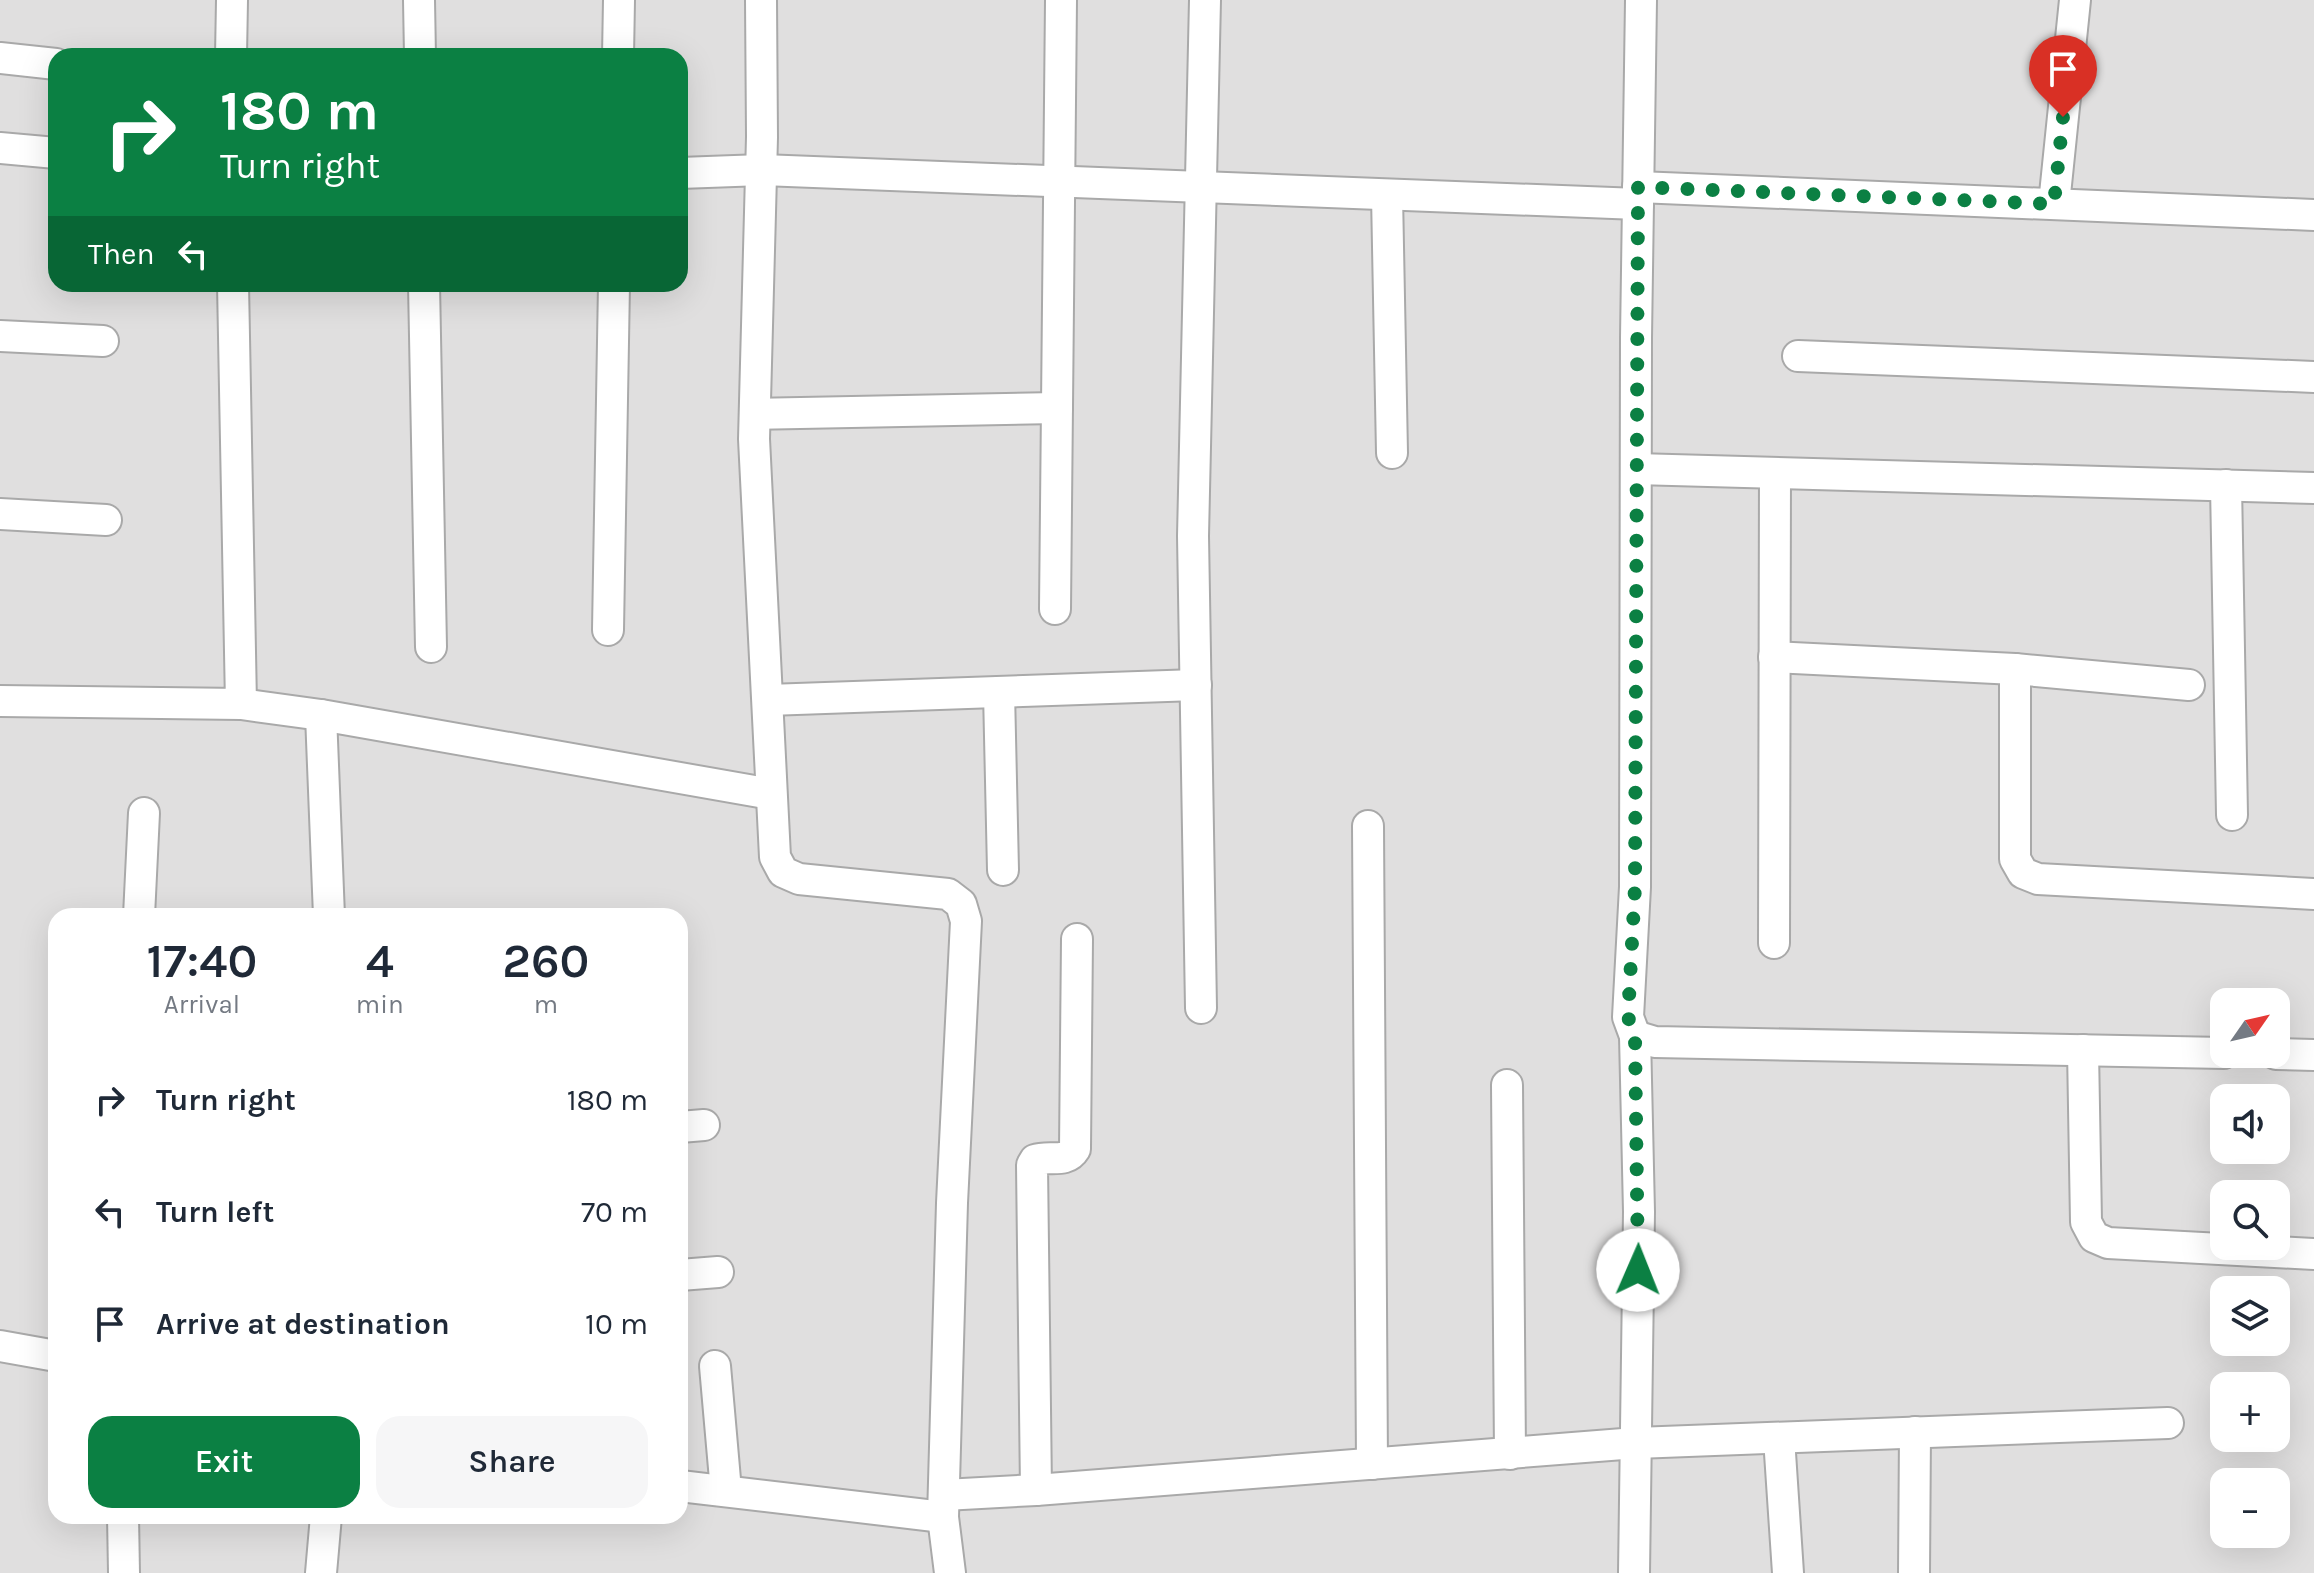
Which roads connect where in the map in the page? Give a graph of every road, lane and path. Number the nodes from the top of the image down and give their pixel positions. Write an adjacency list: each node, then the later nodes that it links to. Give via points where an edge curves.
1 (232, 0): 9 (street)
2 (419, 0): 10 (street)
3 (619, 0): 11 (street)
4 (761, 0): 16 (street)
5 (1061, 0): 18 (street)
6 (1205, 0): 19 (street)
7 (1641, 0): 21 (street)
8 (2075, 0): 22 (street)
9 (231, 48)
10 (420, 48)
11 (618, 48)
12 (0, 58): 13 (street)
13 (48, 63)
14 (0, 148): 15 (street)
15 (48, 152)
16 (762, 170): 17 (street); 18 (street); 32 (street)
17 (688, 173)
18 (1058, 183): 19 (street); 31 (street)
19 (1201, 188): 20 (street); 45 (street, via 1193,536)
20 (1387, 195): 21 (street); 33 (street)
21 (1638, 196): 22 (street); 34 (street)
22 (2054, 204): 23 (street)
23 (2314, 215)
24 (233, 292): 50 (street)
25 (424, 292): 42 (street)
26 (614, 292): 41 (street)
27 (0, 336): 28 (street)
28 (103, 341)
29 (1798, 356): 30 (street)
30 (2314, 377)
31 (1057, 408): 32 (street); 40 (street)
32 (755, 414): 48 (street)
33 (1392, 453)
34 (1636, 469): 35 (street); 63 (street, via 1635,887 1628,1017)
35 (1775, 473): 36 (street); 43 (street)
36 (2226, 485): 37 (street); 54 (street)
37 (2314, 488)
38 (0, 514): 39 (street)
39 (106, 520)
40 (1055, 609)
41 (608, 630)
42 (431, 647)
43 (1774, 657): 44 (street); 61 (street)
44 (2015, 669): 46 (street); 57 (street, via 2015,859 2023,873 2038,879)
45 (1196, 685): 47 (street); 62 (street)
46 (2189, 685)
47 (999, 692): 48 (street); 56 (street)
48 (768, 700): 52 (street)
49 (0, 701): 50 (street)
50 (241, 704): 51 (street)
51 (321, 715): 52 (street); 59 (street)
52 (771, 794): 84 (street, via 775,857 783,872 799,879 948,894 961,904 966,921)
53 (144, 813): 58 (street)
54 (2232, 815)
55 (1368, 826): 80 (street)
56 (1003, 870)
57 (2314, 894)
58 (139, 908)
59 (329, 908)
60 (1077, 939): 82 (street, via 1075,1149 1064,1159 1040,1158 1032,1165)
61 (1774, 943)
62 (1201, 1008)
63 (1635, 1036): 64 (street, via 1655,1042); 78 (street)
64 (2083, 1050): 65 (street); 69 (street, via 2086,1222 2094,1237 2108,1243)
65 (2210, 1053)
66 (2290, 1054): 67 (street)
67 (2314, 1055)
68 (1507, 1085): 79 (street)
69 (2314, 1254)
70 (718, 1272): 71 (street)
71 (688, 1274)
72 (0, 1346): 73 (street)
73 (48, 1355)
74 (715, 1366): 83 (street)
75 (2168, 1423): 76 (street)
76 (1915, 1432): 77 (street); 92 (street)
77 (1779, 1438): 78 (street); 91 (street)
78 (1636, 1443): 79 (street); 90 (street)
79 (1510, 1454): 80 (street)
80 (1372, 1464): 82 (street)
81 (688, 1487): 83 (street)
82 (1036, 1490): 84 (street)
83 (726, 1491): 84 (street)
84 (943, 1506): 89 (street)
85 (123, 1524): 87 (street)
86 (325, 1524): 88 (street)
87 (124, 1573)
88 (321, 1573)
89 (950, 1573)
90 (1634, 1573)
91 (1788, 1573)
92 (1914, 1573)

